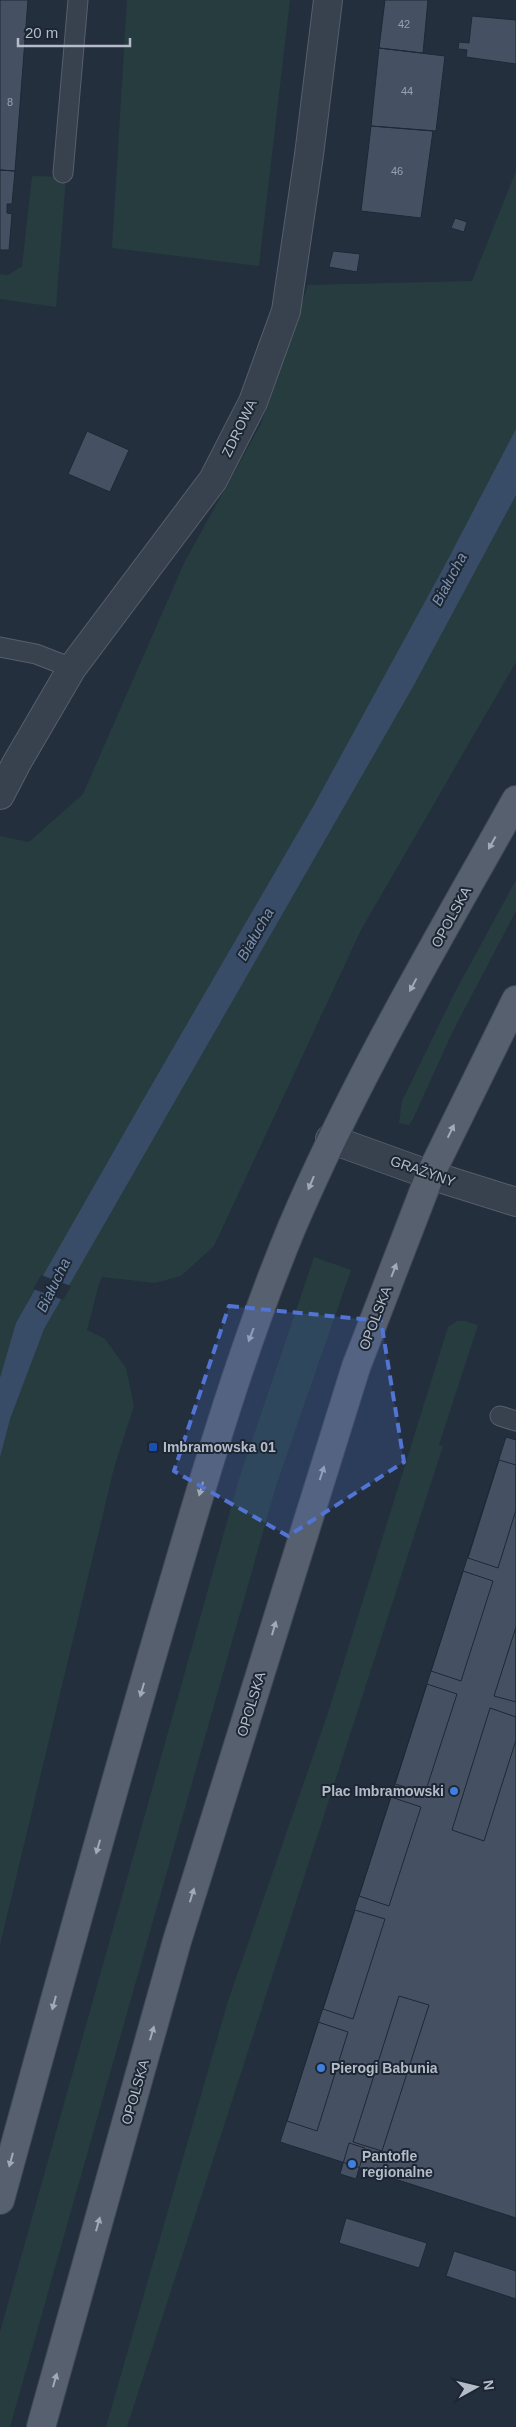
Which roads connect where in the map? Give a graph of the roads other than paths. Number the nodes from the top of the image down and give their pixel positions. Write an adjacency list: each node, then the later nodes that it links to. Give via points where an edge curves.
1 (78, 0): 3 (lane)
2 (328, 0): 5 (street, ZDROWA, via 286,311 253,402 213,480)
3 (63, 172)
4 (0, 647): 5 (lane, via 36,654)
5 (72, 668): 6 (street, ZDROWA)
6 (0, 795)
7 (516, 800): 9 (main road, OPOLSKA, one-way to 9)
8 (516, 1000): 10 (main road, OPOLSKA, one-way to 8)
9 (330, 1139): 10 (street, GRAŻYNY); 12 (main road, OPOLSKA, one-way to 12, via 248,1344 207,1466)
10 (430, 1175): 11 (street, GRAŻYNY); 13 (main road, OPOLSKA, one-way to 10, via 177,1941 283,1598 356,1367)
11 (516, 1202)
12 (0, 2200)
13 (41, 2427)

